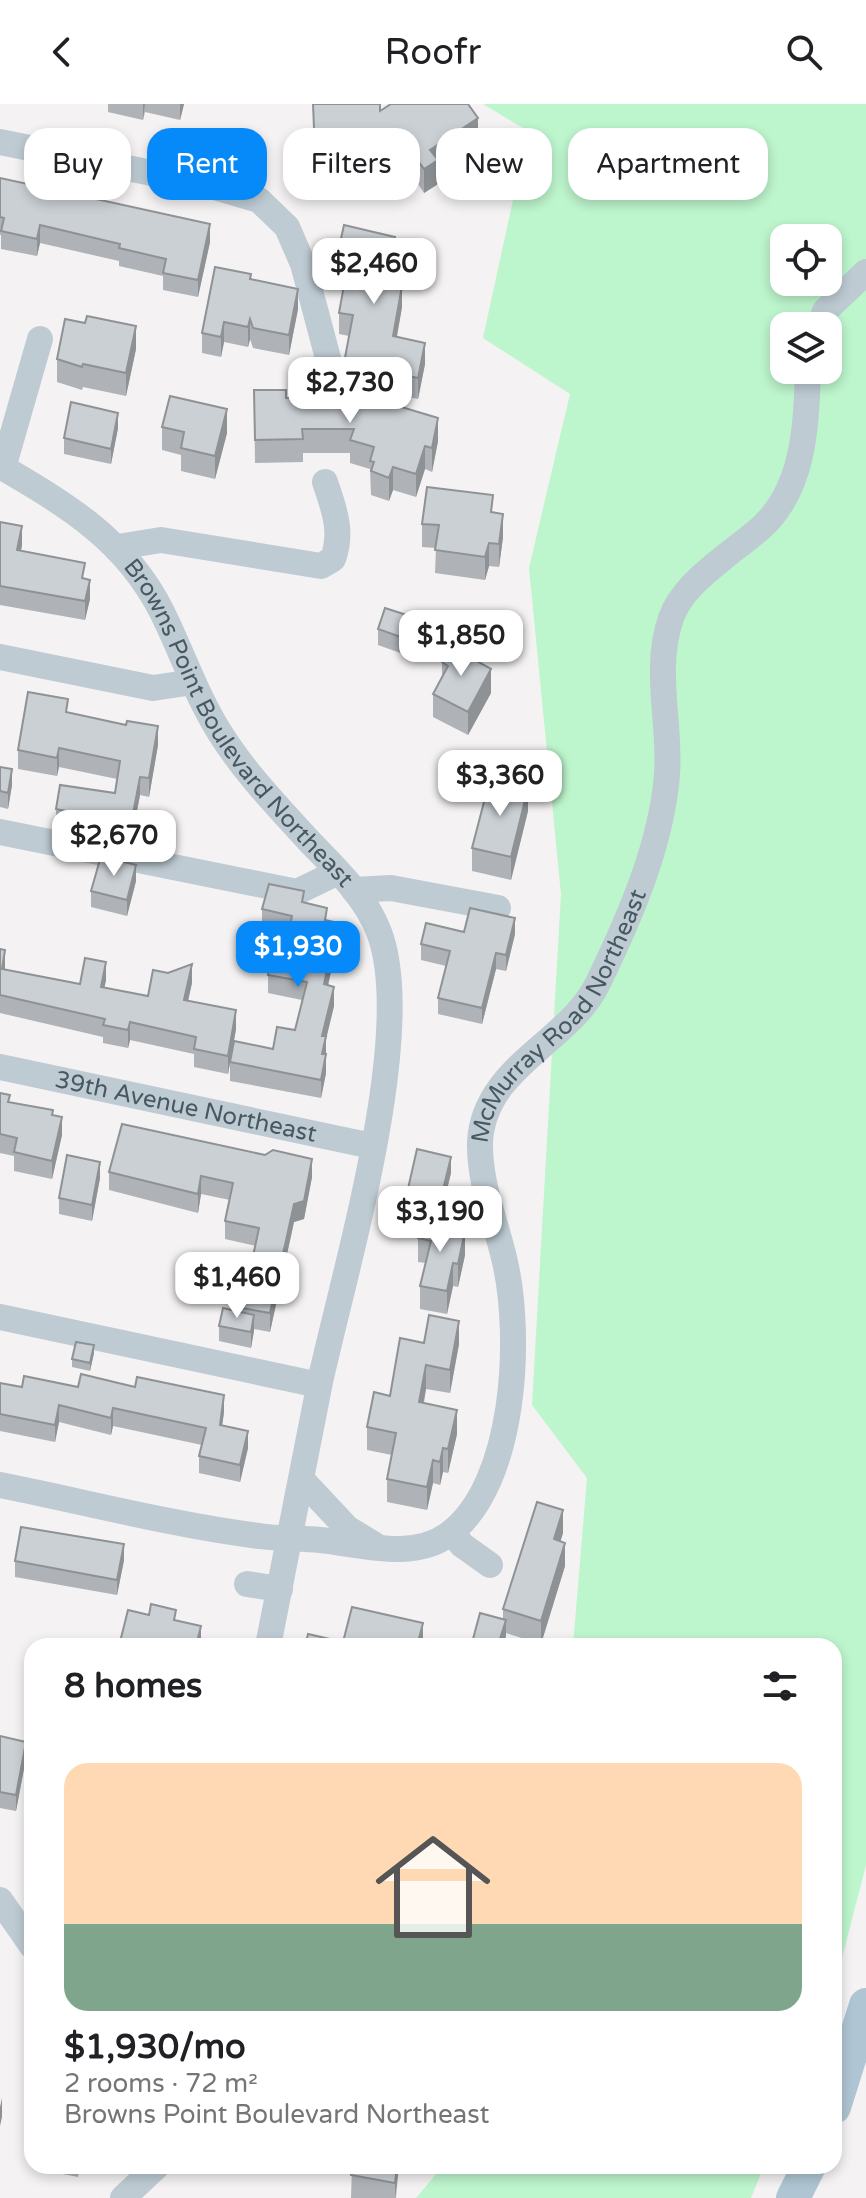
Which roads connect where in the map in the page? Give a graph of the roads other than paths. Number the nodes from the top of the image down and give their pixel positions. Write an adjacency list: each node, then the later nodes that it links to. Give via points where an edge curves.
1 (0, 142): 5 (street, via 259,200 287,227 303,264)
2 (866, 272): 3 (street)
3 (825, 312)
4 (40, 339): 7 (street)
5 (329, 362)
6 (807, 384): 21 (street, McMurray Road Northeast, via 805,434 786,496 764,525 693,582 672,614 664,644 662,694 667,773 658,830 631,911 595,990 505,1081 480,1135 480,1162 513,1307 513,1348 496,1459 477,1505)
7 (2, 467): 9 (street, Browns Point Boulevard Northeast, via 68,505)
8 (325, 482): 9 (street, via 337,519 338,544 333,559 321,566 161,540)
9 (118, 547): 11 (street, Browns Point Boulevard Northeast, via 145,581)
10 (0, 657): 11 (street, via 153,688)
11 (193, 682): 13 (street, Browns Point Boulevard Northeast, via 238,759)
12 (0, 832): 13 (street, via 297,892)
13 (346, 881): 14 (street); 16 (street, Browns Point Boulevard Northeast, via 378,929 390,983 388,1047)
14 (498, 908)
15 (0, 1067): 16 (street, 39th Avenue Northeast)
16 (372, 1146): 18 (street, Browns Point Boulevard Northeast)
17 (0, 1317): 18 (street)
18 (319, 1385): 19 (street, Browns Point Boulevard Northeast)
19 (302, 1480): 22 (street, Browns Point Boulevard Northeast); 23 (street, via 347,1528)
20 (0, 1485): 22 (street, McMurray Road Northeast, via 251,1535)
21 (452, 1532): 23 (street, McMurray Road Northeast, via 427,1545); 24 (street)
22 (290, 1538): 23 (street, McMurray Road Northeast); 26 (street, Browns Point Boulevard Northeast)
23 (378, 1547)
24 (490, 1565)
25 (247, 1584): 26 (street)
26 (280, 1589): 27 (street, Browns Point Boulevard Northeast)
27 (270, 1638)
28 (0, 1900): 29 (street)
29 (24, 1934)
30 (866, 2005): 31 (main road)
31 (842, 2082)
32 (148, 2174): 34 (street)
33 (805, 2174): 35 (main road)
34 (123, 2198)
35 (793, 2198)

